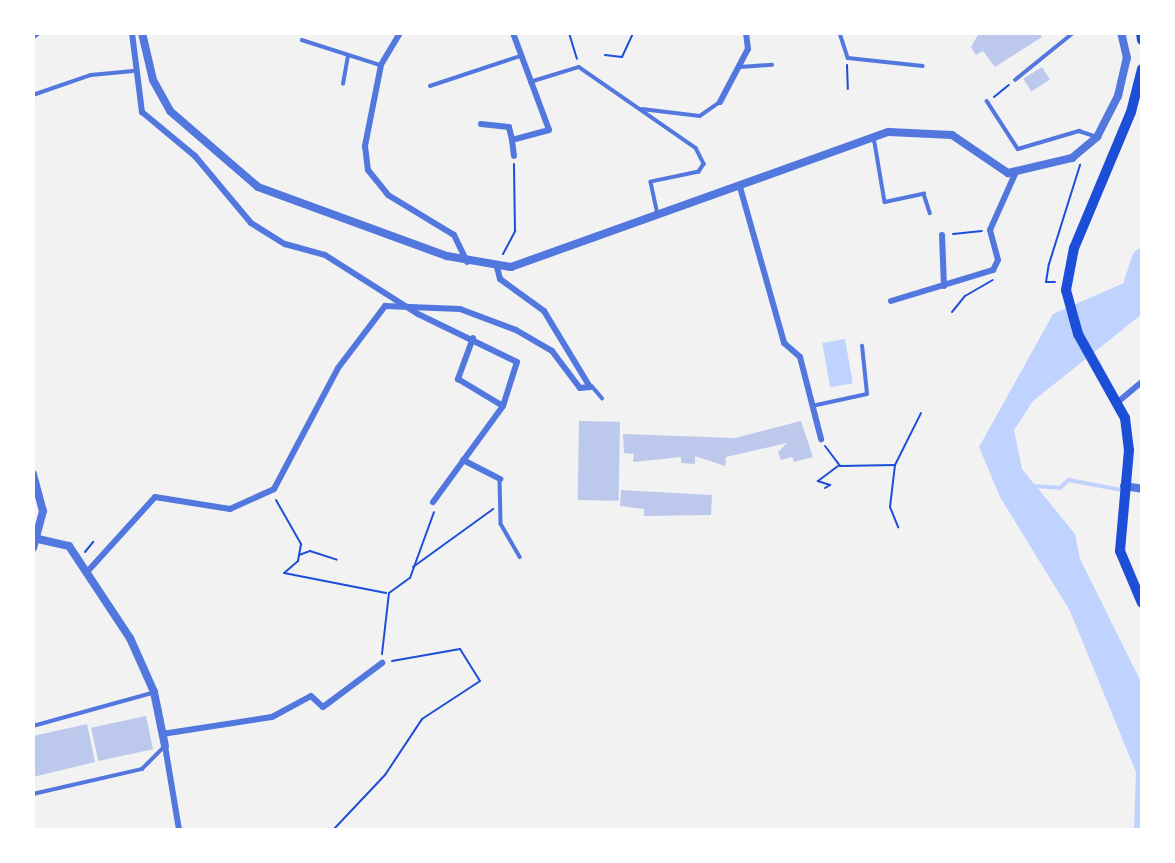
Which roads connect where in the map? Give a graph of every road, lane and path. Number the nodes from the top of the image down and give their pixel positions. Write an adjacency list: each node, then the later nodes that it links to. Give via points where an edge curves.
1 (132, 33): 24 (street)
2 (142, 33): 47 (street, via 153,80 170,111 258,187)
3 (400, 33): 18 (street)
4 (513, 33): 16 (street)
5 (569, 33): 21 (path)
6 (633, 33): 15 (path, via 622,57)
7 (746, 33): 22 (street, via 748,49)
8 (840, 33): 17 (lane)
9 (1073, 33): 26 (lane)
10 (1121, 33): 37 (street, via 1125,73)
11 (1141, 33): 13 (main road)
12 (302, 40): 14 (lane)
13 (1142, 40)
14 (348, 55): 18 (lane); 28 (lane)
15 (606, 55)
16 (520, 56): 27 (street); 29 (lane)
17 (848, 58): 20 (lane); 30 (path)
18 (382, 65): 47 (street, via 365,146 368,170 388,195 458,239)
19 (772, 65): 22 (lane)
20 (923, 66)
21 (579, 67): 27 (lane); 34 (lane)
22 (738, 67): 33 (street)
23 (1142, 69): 25 (main road)
24 (133, 71): 31 (lane, via 91,75); 53 (street, via 145,117 195,156 251,223 285,244 325,256)
25 (1141, 78): 51 (main road)
26 (1015, 80): 32 (path)
27 (528, 82): 38 (street, via 549,130)
28 (343, 84)
29 (430, 86)
30 (848, 89)
31 (33, 95)
32 (987, 101): 37 (lane, via 1018,149 1079,131)
33 (720, 102): 34 (lane, via 700,116)
34 (640, 109): 43 (lane, via 685,137 704,164 692,177 651,182)
35 (481, 124): 38 (street, via 509,127)
36 (874, 137): 41 (street, via 917,129 952,135 994,167); 42 (street); 44 (lane, via 885,202 925,192)
37 (1097, 137): 39 (street)
38 (512, 140): 40 (street)
39 (1079, 155): 41 (street); 51 (path, via 1046,282)
40 (514, 156): 48 (path, via 514,231)
41 (1015, 174): 49 (street, via 990,230 998,260)
42 (740, 187): 43 (street); 62 (street, via 784,343 800,357)
43 (657, 211): 48 (street, via 523,265)
44 (930, 213)
45 (980, 231): 46 (path)
46 (942, 235): 50 (street)
47 (467, 262): 48 (street)
48 (497, 267): 58 (street, via 500,279 544,311)
49 (993, 270): 50 (street); 54 (path, via 997,277 965,296)
50 (944, 286): 52 (street)
51 (1066, 286): 60 (main road, via 1078,334)
52 (891, 301)
53 (400, 304): 55 (street); 58 (street, via 460,309 528,335 552,351 580,388); 72 (street, via 372,317)
54 (952, 312)
55 (473, 338): 61 (street, via 458,379); 61 (street, via 517,362)
56 (862, 346): 62 (lane, via 867,394)
57 (1142, 382): 60 (street)
58 (592, 386): 59 (lane)
59 (602, 398)
60 (1119, 401): 70 (main road, via 1129,443)
61 (503, 406): 65 (street)
62 (812, 406): 64 (street)
63 (921, 413): 66 (path)
64 (821, 439): 67 (path)
65 (463, 460): 69 (street); 74 (street)
66 (895, 465): 67 (path); 76 (path, via 890,507)
67 (838, 466): 71 (path, via 818,481 830,485)
68 (33, 474): 77 (street, via 43,511)
69 (500, 479): 75 (lane)
70 (1125, 486): 73 (street); 86 (main road, via 1120,551)
71 (825, 488)
72 (274, 489): 80 (path, via 300,544); 85 (street, via 230,509 155,497)
73 (1142, 489)
74 (433, 502): 84 (path)
75 (498, 507): 81 (lane); 84 (path)
76 (898, 527)
77 (38, 539): 79 (street); 82 (street, via 57,540)
78 (93, 542): 82 (path)
79 (33, 548)
80 (299, 555): 83 (path, via 310,551); 87 (path, via 284,573)
81 (520, 557)
82 (78, 559): 85 (street)
83 (337, 560)
84 (413, 568): 87 (path, via 400,590)
85 (87, 572): 90 (street, via 130,638)
86 (1137, 590): 88 (main road)
87 (389, 593): 89 (path)
88 (1142, 603)
89 (382, 663): 92 (street, via 323,708 311,696 272,717); 96 (path, via 460,649 480,681 422,719)
90 (154, 692): 91 (lane); 92 (street)
91 (33, 726)
92 (162, 734): 93 (street)
93 (165, 746): 94 (lane, via 142,769); 95 (street)
94 (33, 794)
95 (179, 830)
96 (333, 830)

